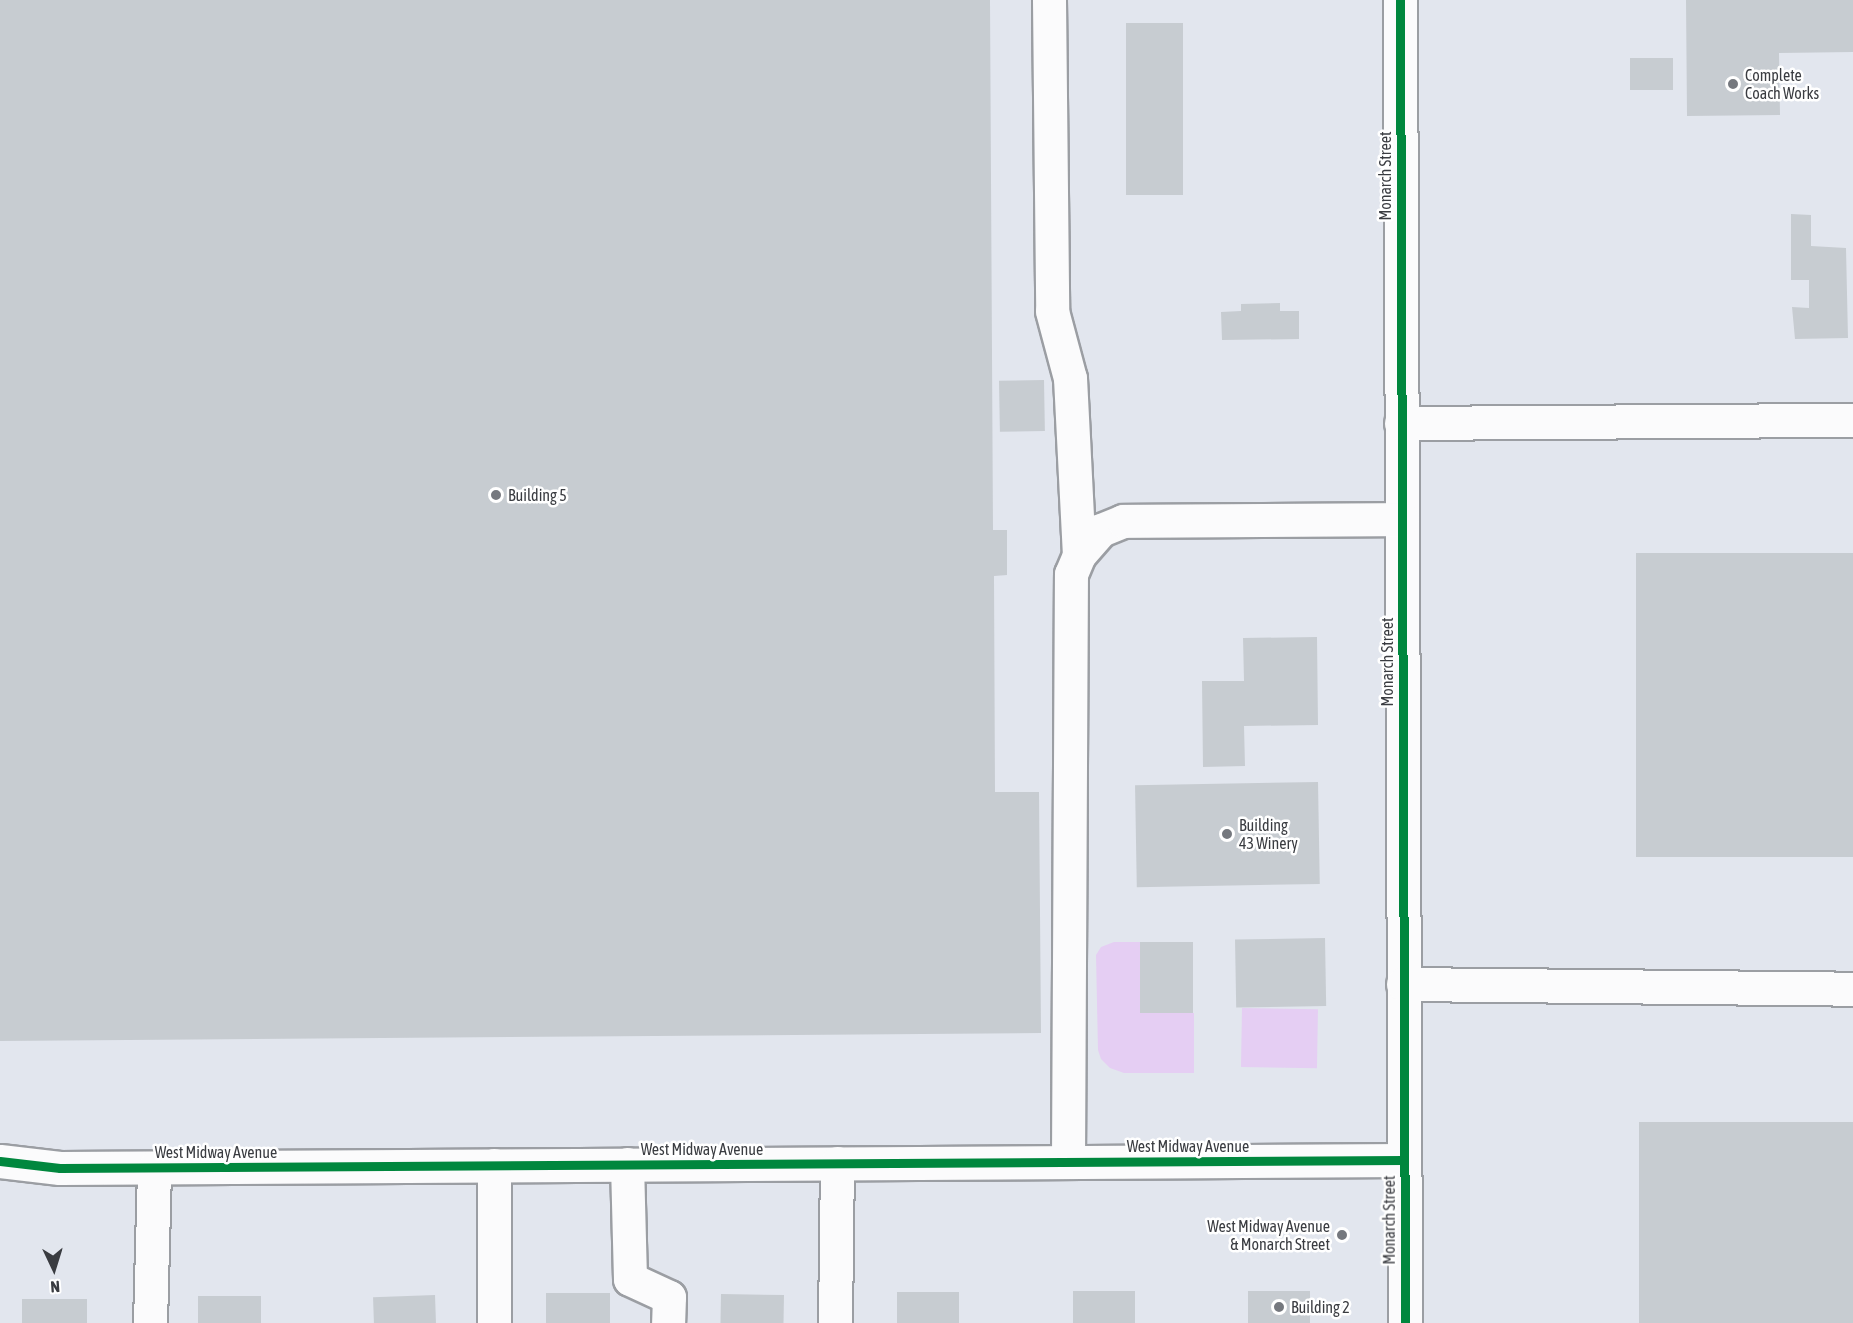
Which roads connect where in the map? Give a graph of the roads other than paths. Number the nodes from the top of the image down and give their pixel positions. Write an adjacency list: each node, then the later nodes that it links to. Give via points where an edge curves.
1 (1049, 0): 6 (street, via 1052,311 1070,378)
2 (1400, 0): 4 (street, Monarch Street)
3 (1853, 420): 4 (street)
4 (1401, 423): 5 (street, Monarch Street)
5 (1401, 519): 6 (street, via 1123,521 1101,530); 7 (street, Monarch Street)
6 (1079, 555): 11 (street, via 1071,574)
7 (1403, 984): 8 (street); 9 (street, Monarch Street)
8 (1853, 989)
9 (1404, 1160): 11 (street, West Midway Avenue); 20 (street, Monarch Street)
10 (0, 1161): 15 (street, West Midway Avenue, via 60,1168)
11 (1068, 1161): 12 (street, West Midway Avenue)
12 (837, 1163): 13 (street, West Midway Avenue); 19 (street)
13 (627, 1164): 14 (street, West Midway Avenue); 18 (street, via 630,1279 669,1298)
14 (494, 1165): 15 (street, West Midway Avenue); 17 (street)
15 (154, 1167): 16 (street)
16 (150, 1323)
17 (495, 1323)
18 (668, 1323)
19 (835, 1323)
20 (1405, 1323)

